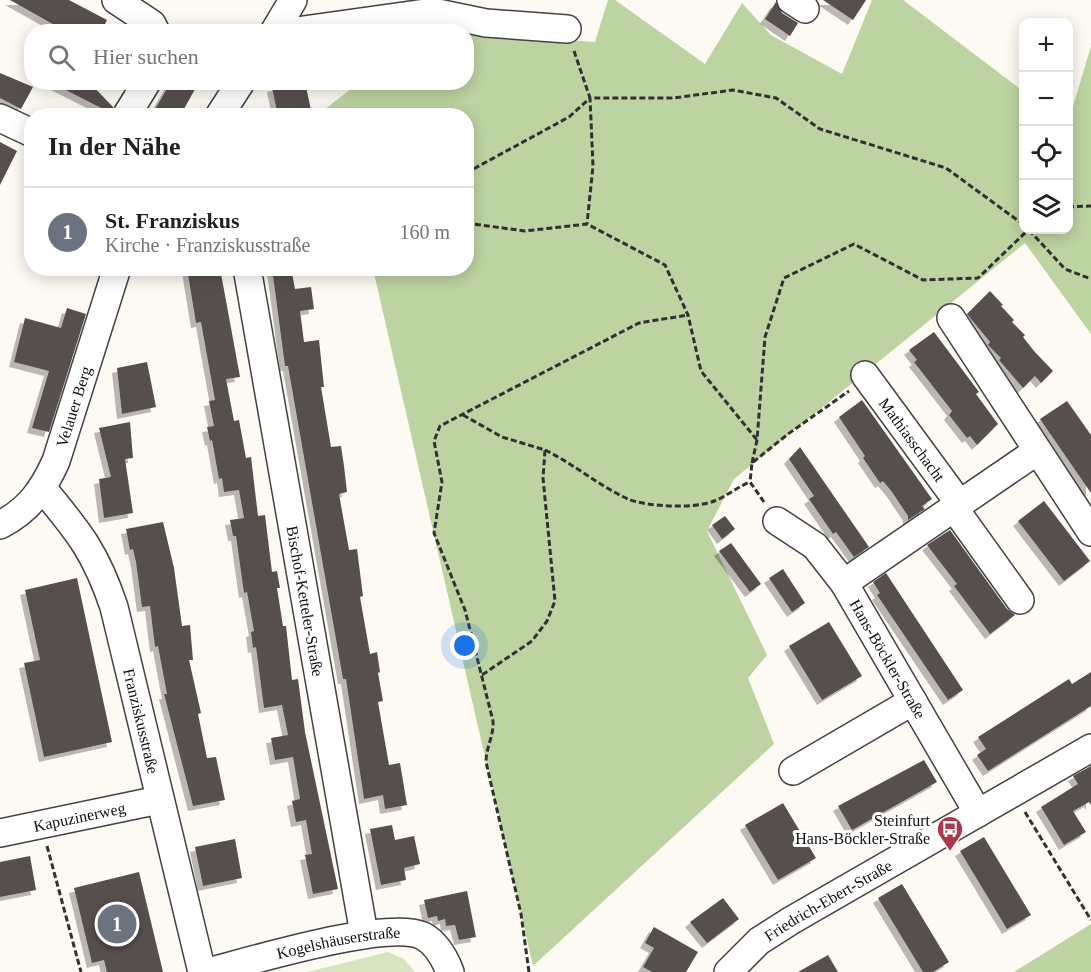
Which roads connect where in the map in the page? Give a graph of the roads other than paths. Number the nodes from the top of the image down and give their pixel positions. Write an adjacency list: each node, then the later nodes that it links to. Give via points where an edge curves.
1 (116, 0): 3 (street)
2 (293, 0): 4 (street)
3 (152, 24)
4 (279, 24)
5 (347, 24): 6 (street, via 433,12 486,24)
6 (567, 29)
7 (142, 90): 9 (street)
8 (233, 90): 10 (street)
9 (131, 108)
10 (223, 108)
11 (0, 118): 12 (street)
12 (24, 129)
13 (114, 276): 18 (street, Velauer Berg, via 56,461)
14 (248, 276): 31 (street, Bischof-Ketteler-Straße)
15 (951, 318): 17 (street)
16 (865, 375): 19 (street, Mathiasschacht)
17 (1036, 451): 19 (street); 22 (street)
18 (43, 489): 21 (street, Velauer Berg, via 25,509); 28 (street, Franziskusstraße, via 87,542 103,572)
19 (956, 506): 23 (street); 24 (street, Mathiasschacht)
20 (777, 521): 23 (street, Hans-Böckler-Straße, via 815,546)
21 (0, 525)
22 (1091, 532)
23 (844, 583): 25 (street, Hans-Böckler-Straße)
24 (1020, 600)
25 (913, 701): 27 (street); 29 (street, Hans-Böckler-Straße)
26 (1091, 748): 29 (street, Friedrich-Ebert-Straße)
27 (793, 771)
28 (159, 800): 30 (street, Kapuzinerweg); 32 (street, Franziskusstraße)
29 (978, 813): 35 (street, Friedrich-Ebert-Straße, via 784,925 759,941)
30 (0, 833)
31 (364, 934): 33 (street, Kogelshäuserstraße); 34 (street, Kogelshäuserstraße, via 382,931 423,936 443,955)
32 (202, 972)
33 (208, 972)
34 (450, 972)
35 (728, 972)

